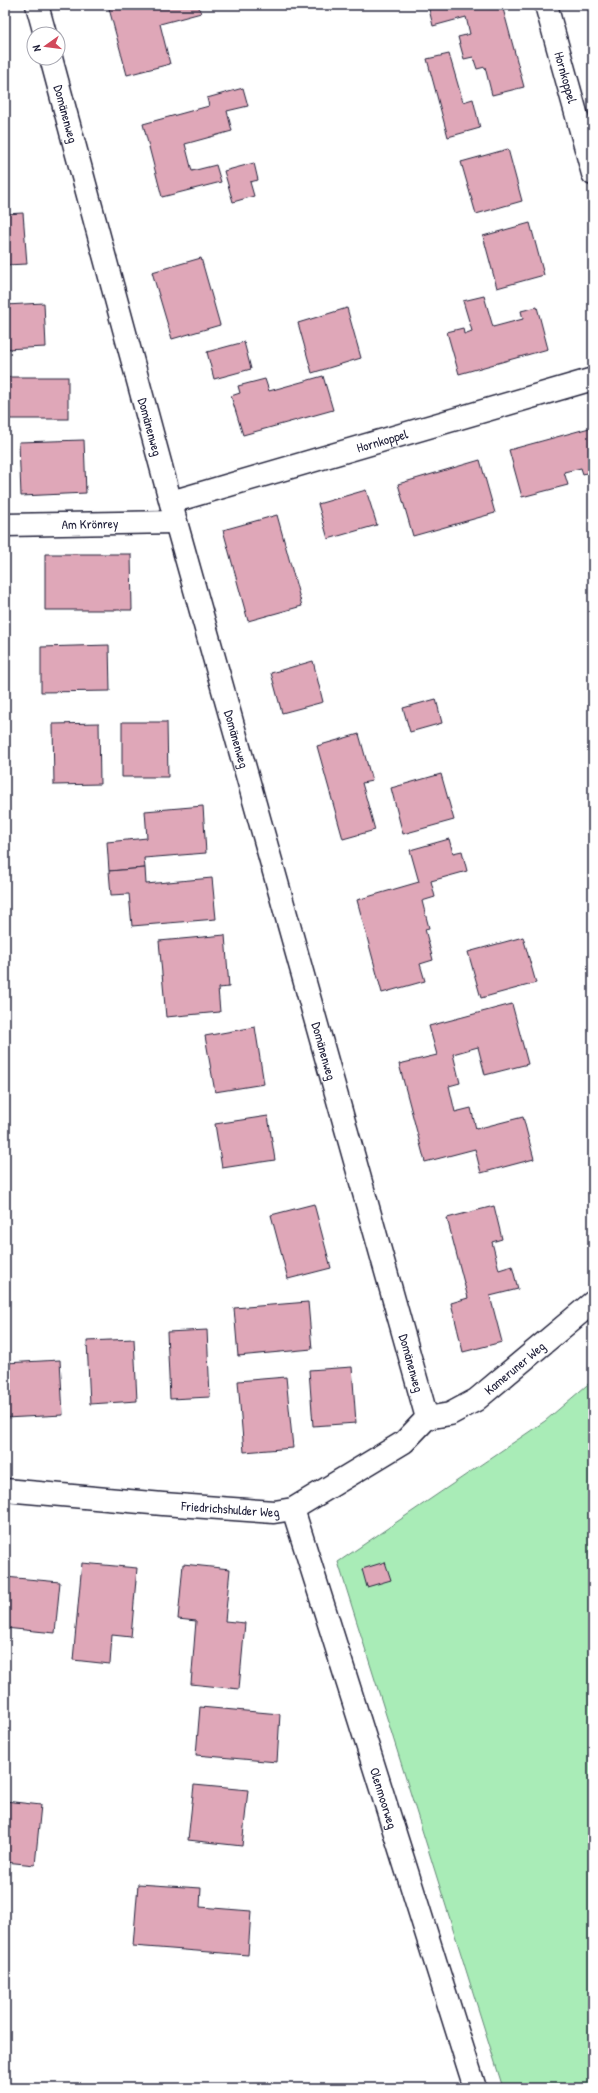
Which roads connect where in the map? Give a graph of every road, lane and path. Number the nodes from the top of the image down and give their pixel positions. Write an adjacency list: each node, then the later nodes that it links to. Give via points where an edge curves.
1 (37, 5): 3 (street)
2 (546, 5): 5 (street, Hornkoppel)
3 (42, 26)
4 (53, 66): 7 (street, Domänenweg)
5 (593, 174)
6 (593, 379): 7 (street, Hornkoppel)
7 (173, 512): 8 (street, Am Krönrey); 10 (street, Domänenweg)
8 (5, 525)
9 (593, 1302): 10 (street, Kameruner Weg, via 476,1400 450,1414)
10 (427, 1418): 12 (street, Friedrichshulder Weg, via 404,1442)
11 (5, 1490): 12 (street, Friedrichshulder Weg, via 274,1512)
12 (293, 1509): 13 (street, Olenmoorweg)
13 (474, 2088)

